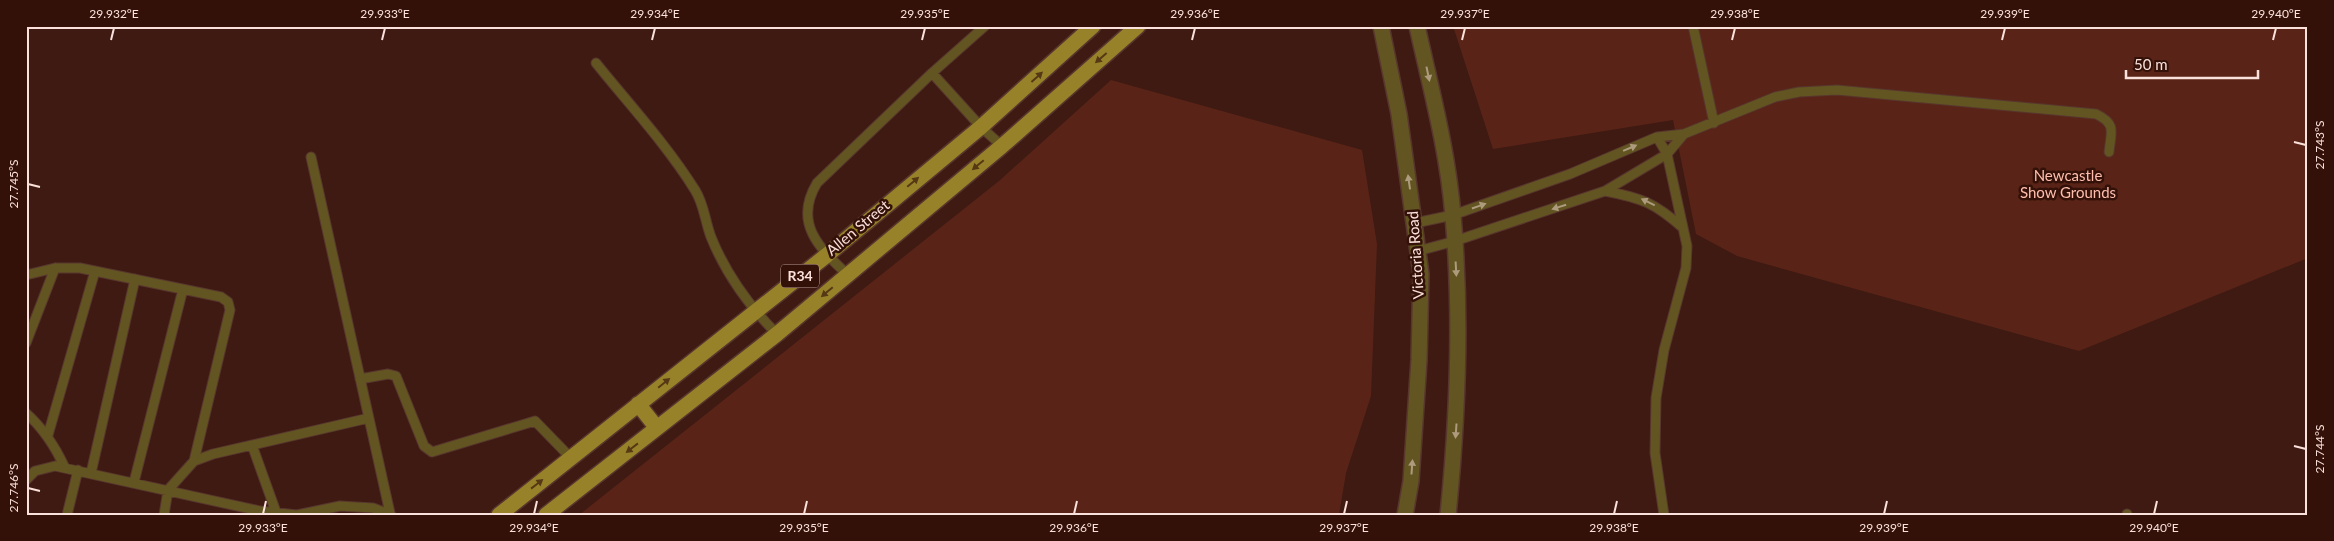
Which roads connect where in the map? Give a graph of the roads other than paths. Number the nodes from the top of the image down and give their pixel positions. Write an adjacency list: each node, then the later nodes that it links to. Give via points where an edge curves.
1 (985, 26): 8 (lane)
2 (1093, 26): 10 (main road, Allen Street / R34, one-way to 2)
3 (1138, 26): 13 (main road, Allen Street / R34, one-way to 13)
4 (1381, 26): 19 (street, Victoria Road, one-way to 4, via 1399,114)
5 (1417, 26): 18 (street, one-way to 18, via 1445,157)
6 (1693, 26): 9 (lane)
7 (596, 63): 30 (lane, via 696,192 722,261)
8 (932, 73): 10 (lane); 23 (lane, via 817,183 808,205 806,222)
9 (1714, 123): 11 (lane); 14 (lane, via 1775,98 1800,92 1836,90 2096,114 2112,127)
10 (981, 127): 13 (lane); 23 (main road, Allen Street / R34, one-way to 10)
11 (1684, 134): 12 (lane); 15 (lane)
12 (1657, 136): 15 (lane); 18 (lane, one-way to 12, via 1570,174)
13 (1002, 146): 27 (main road, Allen Street / R34, one-way to 27)
14 (2109, 152)
15 (1667, 154): 17 (lane); 20 (lane)
16 (311, 157): 33 (lane)
17 (1605, 191): 20 (lane, one-way to 17, via 1637,197); 21 (lane, one-way to 21)
18 (1453, 215): 19 (lane); 21 (street)
19 (1415, 224): 22 (street, Victoria Road)
20 (1684, 228): 57 (lane, via 1686,268 1664,350 1656,398 1654,453)
21 (1454, 241): 22 (lane); 56 (street, one-way to 56, via 1458,389)
22 (1418, 251): 55 (street, Victoria Road, one-way to 22, via 1411,481 1419,360 1421,274)
23 (827, 255): 27 (lane); 30 (main road, Allen Street / R34)
24 (55, 268): 25 (lane); 26 (lane); 32 (lane)
25 (95, 271): 28 (lane); 38 (lane)
26 (26, 275)
27 (848, 275): 31 (main road, Allen Street / R34, one-way to 31)
28 (135, 280): 29 (lane); 44 (lane)
29 (183, 290): 41 (lane, via 221,298 228,302 230,310); 46 (lane)
30 (755, 311): 31 (lane); 34 (main road, Allen Street / R34, one-way to 30)
31 (777, 334): 37 (main road, Allen Street / R34)
32 (26, 343)
33 (360, 379): 36 (lane); 40 (lane, via 388,374 396,376 424,446 432,452 535,421)
34 (638, 404): 37 (main road); 40 (main road, Allen Street / R34)
35 (26, 412): 38 (lane)
36 (369, 418): 39 (lane); 49 (lane)
37 (657, 428): 54 (main road, Allen Street / R34, one-way to 54)
38 (48, 435): 42 (lane)
39 (252, 445): 41 (lane); 48 (lane)
40 (571, 458): 53 (main road, Allen Street / R34, one-way to 40)
41 (194, 461): 47 (lane)
42 (65, 468): 43 (lane); 45 (lane, via 55,466 35,471)
43 (78, 470): 44 (lane); 50 (lane)
44 (91, 473): 46 (lane)
45 (26, 480)
46 (134, 482): 47 (lane)
47 (168, 490): 48 (lane); 51 (lane)
48 (276, 512): 52 (lane)
49 (390, 514): 52 (lane, via 373,508 340,506)
50 (67, 515)
51 (164, 515)
52 (297, 515)
53 (499, 515)
54 (546, 515)
55 (1405, 515)
56 (1448, 515)
57 (1664, 515)

